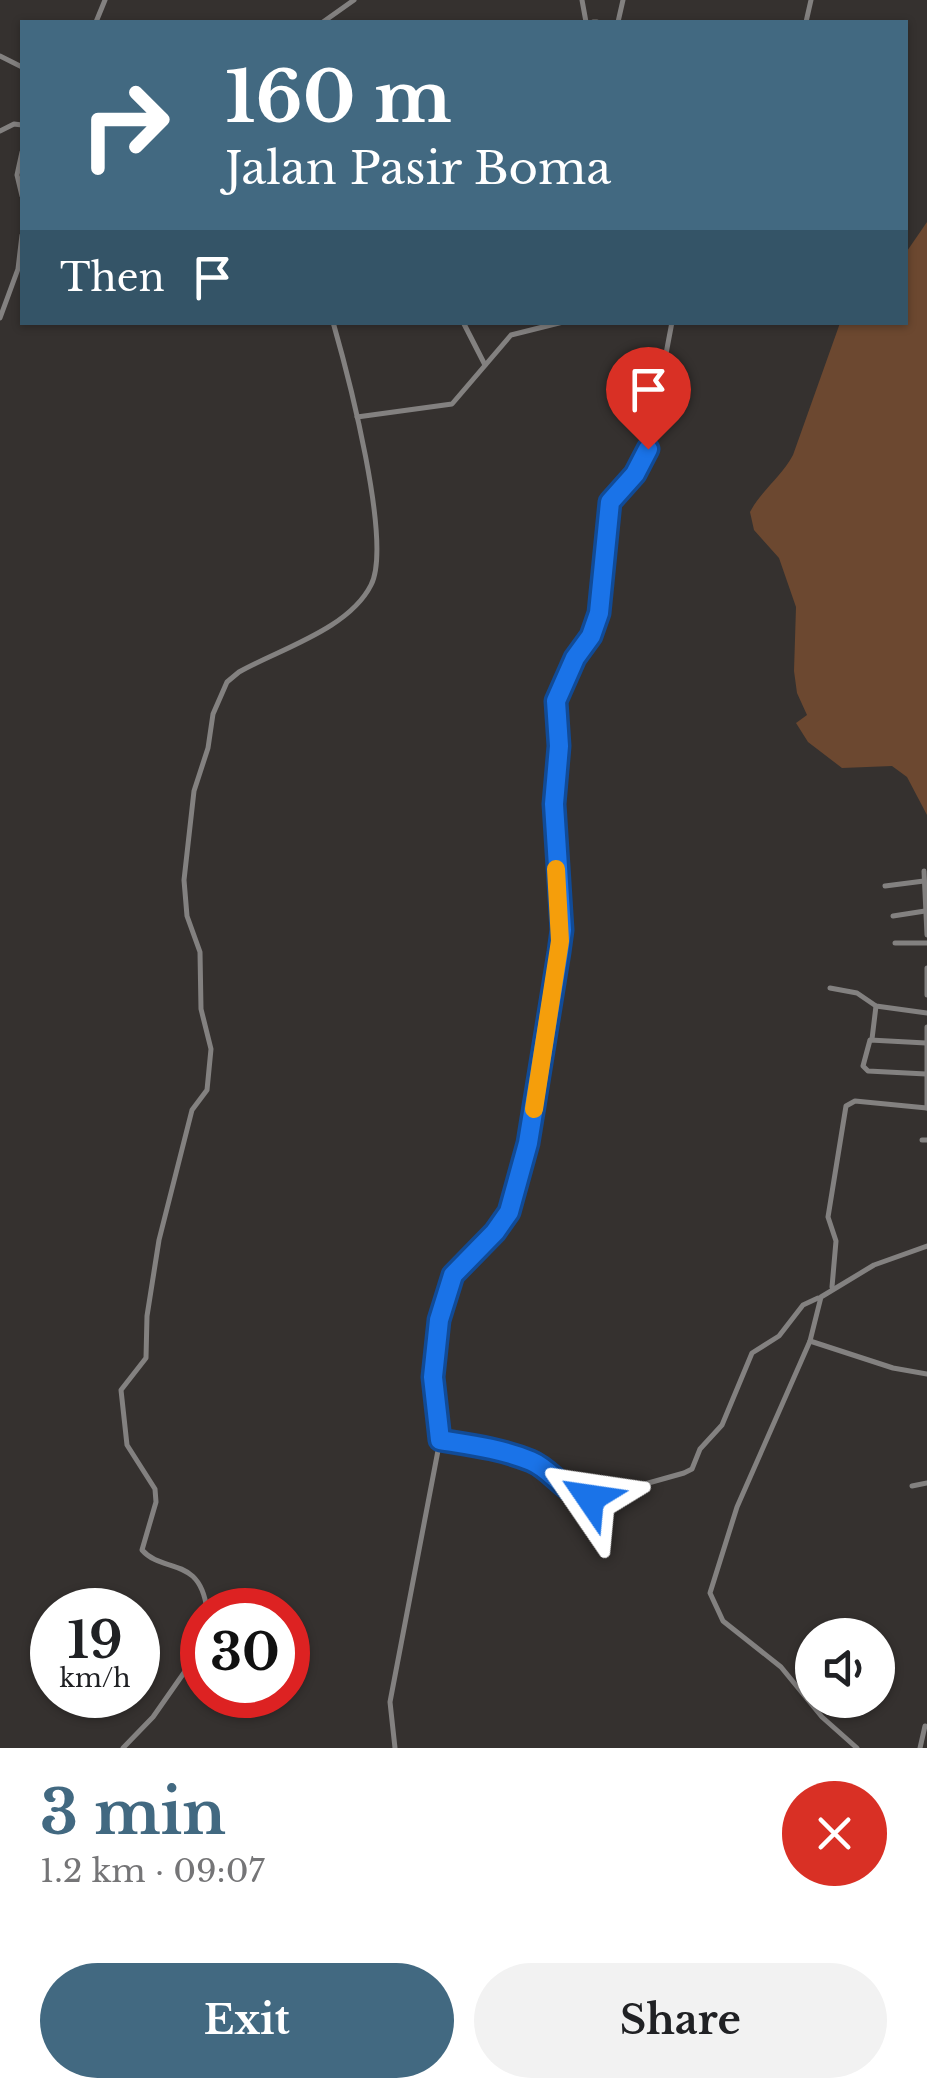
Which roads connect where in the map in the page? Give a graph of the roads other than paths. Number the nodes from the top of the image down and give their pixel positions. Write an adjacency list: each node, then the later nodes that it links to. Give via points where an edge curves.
1 (354, 0): 2 (street)
2 (326, 20)
3 (20, 161): 4 (street)
4 (20, 188)
5 (20, 252): 6 (street)
6 (0, 318)
7 (334, 325): 12 (street)
8 (465, 325): 11 (street)
9 (531, 325): 11 (street, via 507,338)
10 (671, 325): 36 (street, via 648,449 610,502 599,613 556,701 559,952 532,1122 509,1212 453,1275 439,1320 433,1377)
11 (486, 364): 12 (street, via 452,404)
12 (356, 417): 39 (street, via 372,486 371,586 324,630 226,682 194,791 184,890 200,952 210,1049 207,1090 192,1110 160,1240 146,1358 120,1396 126,1445 156,1489 142,1550 177,1564)
13 (924, 871): 14 (street)
14 (924, 882): 15 (street); 16 (street)
15 (885, 886)
16 (925, 912): 17 (street); 18 (street)
17 (893, 916)
18 (927, 935)
19 (927, 943): 20 (street)
20 (895, 944)
21 (927, 968): 23 (street)
22 (830, 988): 24 (street, via 858,993)
23 (927, 995)
24 (876, 1006): 25 (street); 27 (street)
25 (927, 1014)
26 (927, 1027): 28 (street)
27 (872, 1040): 28 (street); 29 (street, via 865,1046 865,1070)
28 (926, 1044): 29 (street)
29 (926, 1074): 30 (street)
30 (927, 1108): 32 (street, via 856,1100 846,1106 828,1218 836,1241)
31 (927, 1246): 32 (street)
32 (832, 1287): 33 (street)
33 (821, 1297): 34 (street); 36 (street, via 752,1353 722,1425 684,1474 580,1497 536,1463)
34 (810, 1342): 35 (street); 44 (street, via 736,1507 710,1593 723,1621 781,1667)
35 (927, 1374)
36 (440, 1440): 43 (street, via 390,1702)
37 (927, 1483): 38 (street)
38 (912, 1486)
39 (200, 1588)
40 (180, 1677): 42 (street)
41 (925, 1726): 45 (street)
42 (123, 1748)
43 (395, 1748)
44 (857, 1748)
45 (920, 1748)

